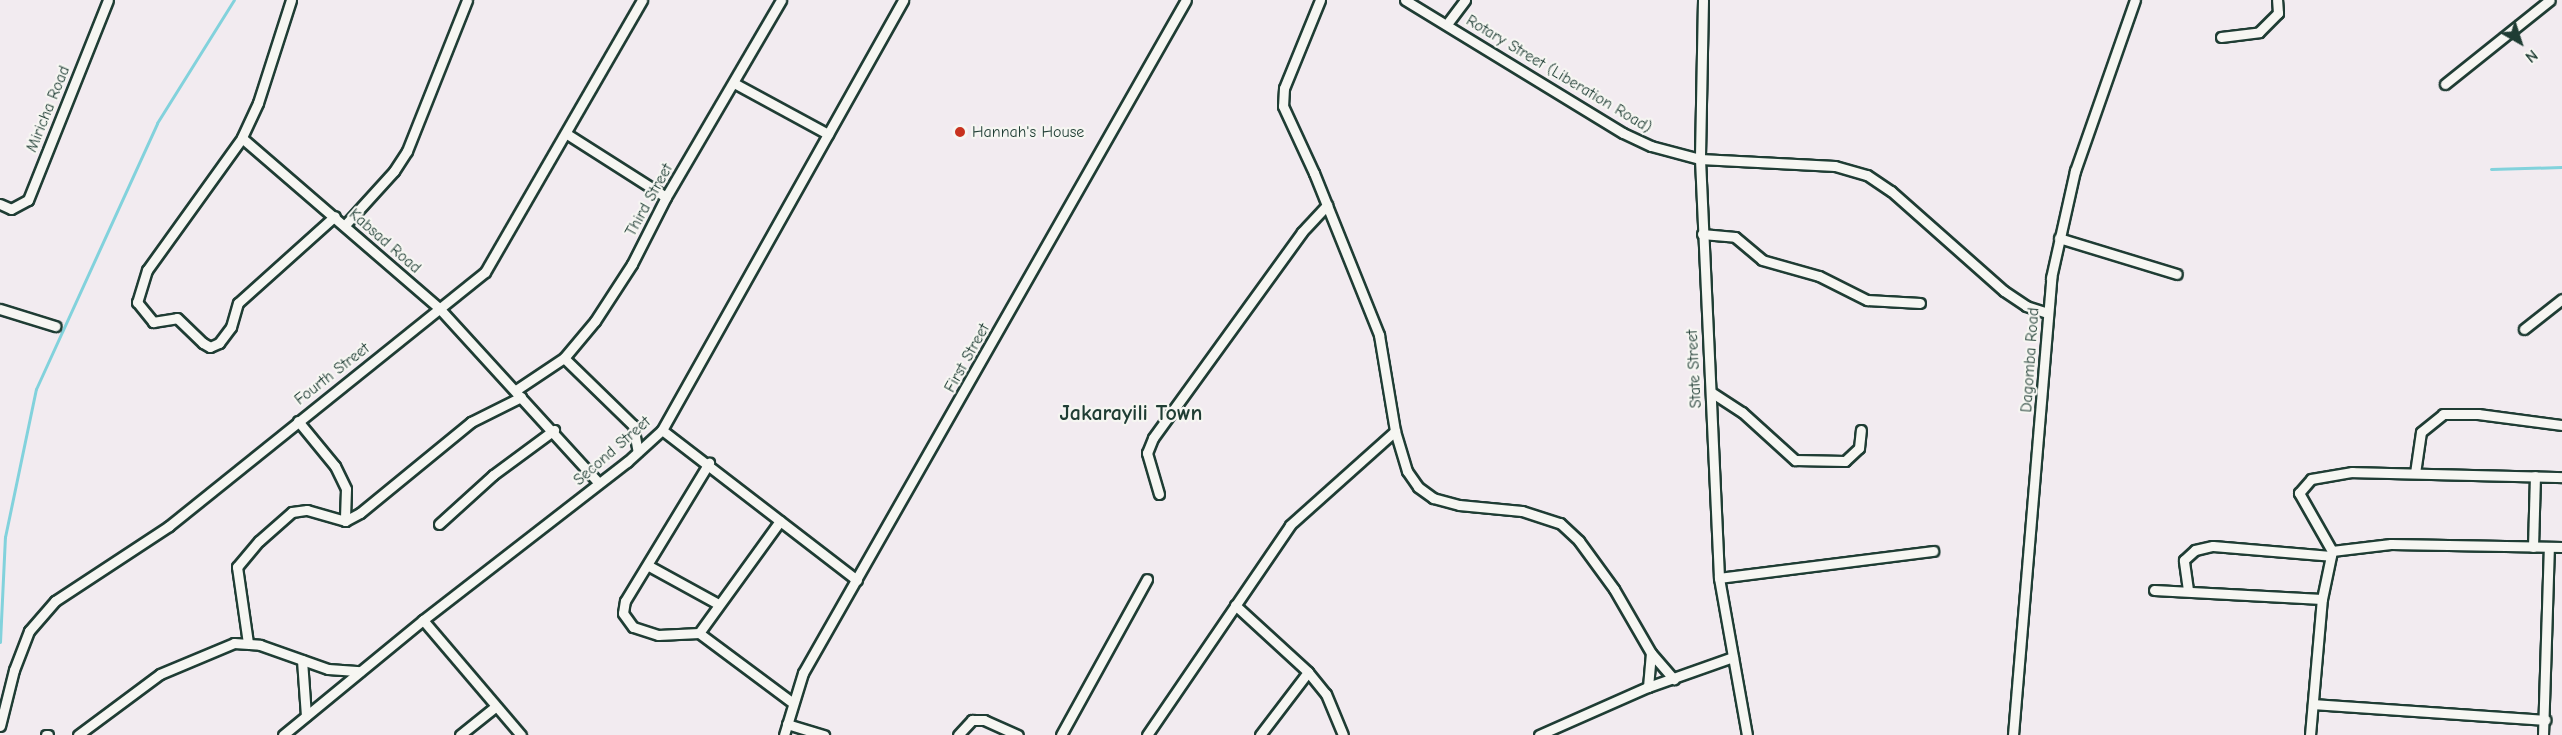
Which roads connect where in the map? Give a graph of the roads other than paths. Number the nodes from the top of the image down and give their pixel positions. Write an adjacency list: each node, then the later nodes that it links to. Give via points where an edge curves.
1 (108, 0): 24 (street, Miricha Road, via 28,200 11,209)
2 (291, 0): 21 (street, via 258,103)
3 (467, 0): 27 (street, via 407,151)
4 (642, 0): 19 (street, Fourth Street)
5 (781, 0): 17 (street, Third Street)
6 (903, 0): 20 (street, Second Street)
7 (1186, 0): 65 (street, First Street)
8 (1320, 0): 25 (street, via 1282,96)
9 (1406, 0): 15 (street, Rotary Street (Liberation Road))
10 (1465, 0): 15 (street)
11 (1703, 0): 22 (street, State Street)
12 (2135, 0): 29 (street, Dagomba Road, via 2075,171)
13 (2277, 0): 16 (street, via 2278,13 2259,32)
14 (2550, 0): 18 (street)
15 (1447, 24): 22 (street, Rotary Street (Liberation Road), via 1623,133 1659,149)
16 (2221, 37)
17 (735, 83): 20 (street); 23 (street, Third Street)
18 (2445, 84)
19 (567, 134): 23 (street); 33 (street, Fourth Street, via 485,272)
20 (828, 134): 44 (street, Second Street)
21 (242, 138): 26 (street, Kabsad Road); 26 (street, via 147,270 137,302 153,322 177,318 203,343 210,347 219,343 231,327 238,303)
22 (1700, 159): 28 (street, State Street); 35 (street, Rotary Street (Liberation Road), via 1834,166 1867,175 1891,191 2004,291 2026,306)
23 (666, 197): 38 (street, Third Street, via 632,264 595,321)
24 (0, 204)
25 (1327, 205): 46 (street, via 1379,335); 53 (street, via 1302,232 1153,438 1147,453)
26 (335, 216): 27 (street, Kabsad Road)
27 (345, 225): 33 (street, Kabsad Road)
28 (1702, 234): 32 (street, via 1735,237 1761,260 1819,276 1867,300); 39 (street, State Street)
29 (2059, 238): 30 (street); 35 (street, Dagomba Road)
30 (2176, 274)
31 (2562, 299): 37 (street)
32 (1920, 303)
33 (439, 308): 40 (street, Kabsad Road); 41 (street, Fourth Street)
34 (0, 309): 36 (street)
35 (2048, 313): 102 (street, Dagomba Road)
36 (55, 326)
37 (2524, 329)
38 (564, 358): 40 (street, Third Street); 47 (street, via 633,425)
39 (1711, 392): 45 (street, via 1742,412 1795,460 1845,461 1859,448); 63 (street, State Street)
40 (519, 394): 43 (street, Kabsad Road); 54 (street, Third Street, via 471,422)
41 (298, 421): 54 (street, via 335,466 346,489); 87 (street, Fourth Street, via 170,526 55,601 29,631)
42 (2562, 425): 49 (street, via 2478,414 2443,414 2421,432)
43 (554, 430): 52 (street, Kabsad Road); 56 (street, via 493,475)
44 (662, 430): 47 (street, Second Street); 48 (street)
45 (1861, 430)
46 (1395, 431): 70 (street, via 1290,525); 74 (street, via 1407,471 1418,487 1433,498 1551,518 1569,530 1614,589)
47 (638, 452): 52 (street, Second Street)
48 (709, 463): 55 (street); 62 (street)
49 (2415, 473): 50 (street); 61 (street, via 2352,472 2304,483 2299,493 2301,499)
50 (2535, 476): 51 (street); 57 (street)
51 (2562, 477)
52 (599, 483): 71 (street, Second Street)
53 (1159, 494)
54 (345, 521): 73 (street, via 307,510 292,512 240,562 238,578)
55 (780, 521): 65 (street); 69 (street)
56 (439, 524)
57 (2533, 547): 58 (street); 61 (street, via 2391,544)
58 (2549, 547): 59 (street); 85 (street)
59 (2562, 547)
60 (1933, 551): 63 (street)
61 (2331, 554): 66 (street, via 2224,547 2195,550 2184,560); 68 (street)
62 (649, 566): 69 (street); 72 (street, via 625,601 626,621 658,636)
63 (1719, 578): 75 (street, State Street)
64 (1147, 579): 96 (street)
65 (857, 580): 81 (street, First Street, via 803,673)
66 (2188, 590): 67 (street); 68 (street)
67 (2154, 591)
68 (2322, 599): 82 (street)
69 (718, 604): 72 (street)
70 (1235, 605): 78 (street); 97 (street)
71 (423, 620): 77 (street, Second Street); 83 (street)
72 (699, 633): 81 (street)
73 (248, 643): 76 (street); 88 (street, via 234,643 160,674)
74 (1652, 653): 79 (street); 80 (street)
75 (1733, 657): 79 (street); 101 (street, State Street)
76 (302, 660): 77 (street, via 328,669); 84 (street)
77 (360, 671): 84 (street, Second Street)
78 (1308, 672): 98 (street); 99 (street, via 1326,694)
79 (1674, 679): 80 (street)
80 (1648, 687): 100 (street)
81 (793, 703): 86 (street, First Street)
82 (2313, 704): 85 (street); 103 (street)
83 (495, 707): 90 (street); 91 (street)
84 (306, 716): 89 (street, Second Street)
85 (2545, 720): 104 (street)
86 (787, 724): 92 (street, First Street); 93 (street)
87 (0, 726)
88 (78, 735)
89 (283, 735)
90 (460, 735)
91 (520, 735)
92 (784, 735)
93 (824, 735)
94 (958, 735): 95 (street, via 972,720 984,720)
95 (1018, 735)
96 (1061, 735)
97 (1147, 735)
98 (1260, 735)
99 (1343, 735)
100 (1539, 735)
101 (1747, 735)
102 (2013, 735)
103 (2310, 735)
104 (2544, 735)

